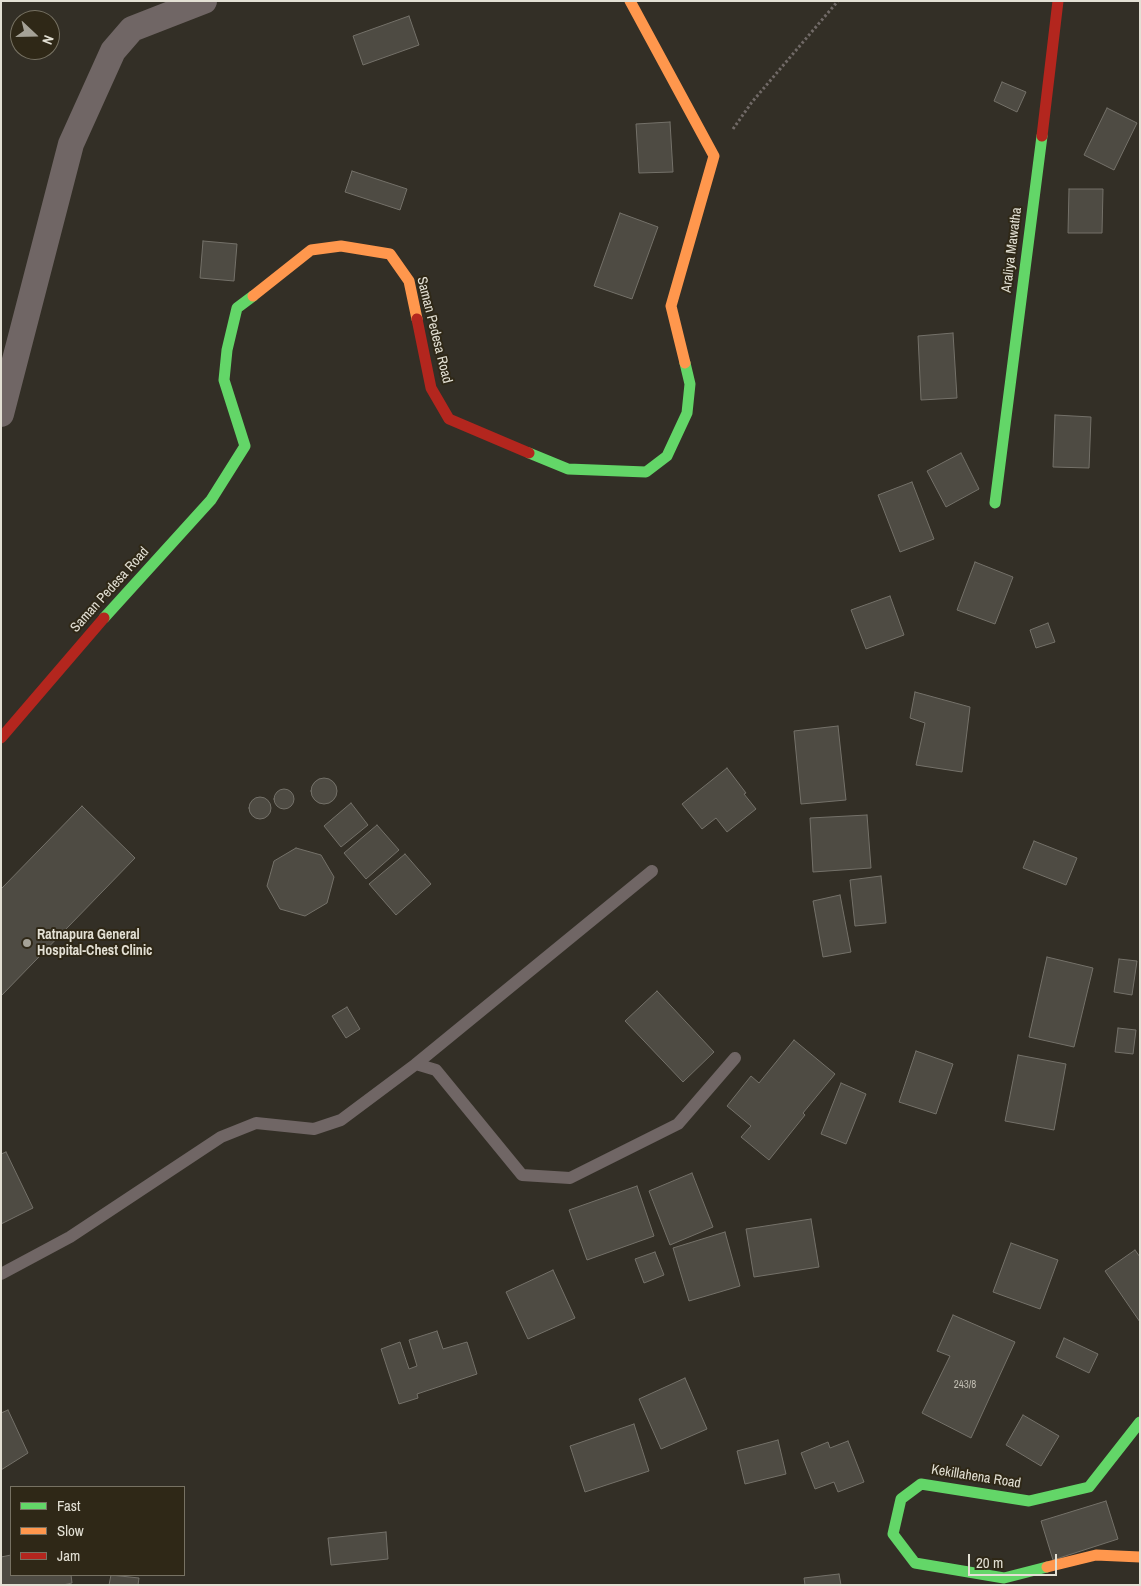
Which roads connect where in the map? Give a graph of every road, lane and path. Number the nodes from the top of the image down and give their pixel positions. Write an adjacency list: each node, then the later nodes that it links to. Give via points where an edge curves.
1 (204, 1): 6 (street, via 132,29 113,51 71,144)
2 (630, 1): 5 (street)
3 (838, 1): 5 (path, via 752,102)
4 (1058, 1): 7 (street, Araliya Mawatha)
5 (714, 156): 8 (street, Saman Pedesa Road, via 671,306 690,384 687,413 667,456 646,472 568,469 449,419 431,388 409,281 390,254 341,246 311,250 237,308 224,380 245,446 211,500)
6 (1, 414)
7 (995, 503)
8 (1, 738)
9 (652, 871): 11 (lane)
10 (735, 1058): 11 (lane, via 678,1124 570,1178 522,1175 436,1070)
11 (416, 1064): 12 (lane, via 341,1120 314,1130 256,1123 222,1136 70,1237)
12 (1, 1274)
13 (1140, 1422): 14 (street, Kekillahena Road, via 1090,1487 1029,1501 921,1484 901,1499 893,1534 915,1563 1004,1578 1096,1555)
14 (1140, 1557)

